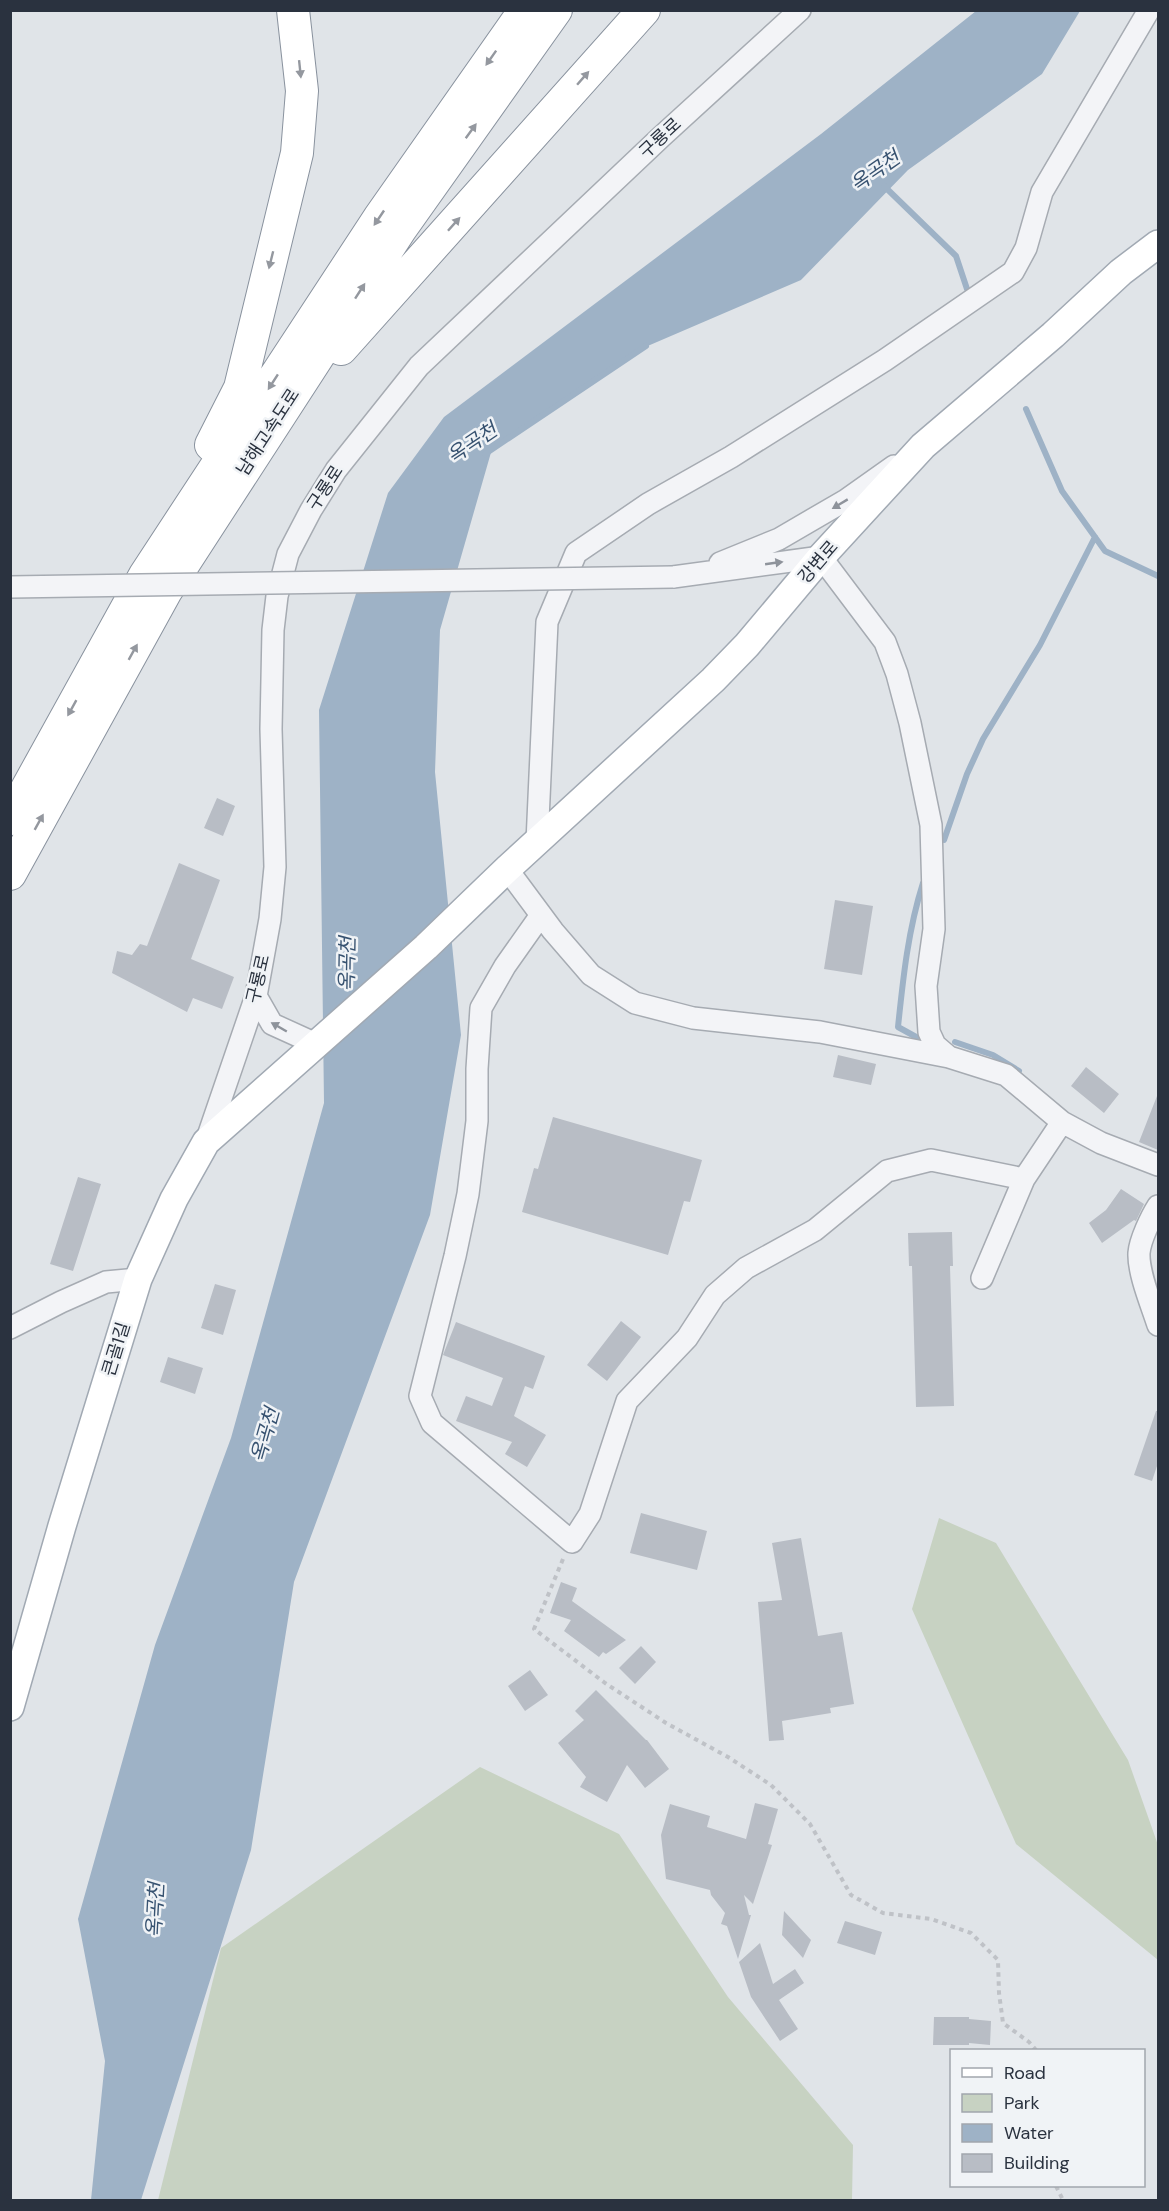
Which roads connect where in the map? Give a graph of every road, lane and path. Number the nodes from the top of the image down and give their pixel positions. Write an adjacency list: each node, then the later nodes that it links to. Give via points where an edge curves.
1 (293, 10): 12 (highway, one-way to 12, via 302,91 297,153 240,388)
2 (525, 10): 12 (highway, 남해고속도로, one-way to 12, via 379,218)
3 (556, 10): 8 (highway, 남해고속도로, one-way to 3, via 400,230)
4 (644, 10): 8 (highway, one-way to 4)
5 (800, 10): 19 (street, 구룡로, via 420,366 336,470 310,510 288,554 273,630 270,729 275,867)
6 (1149, 10): 15 (street, via 1042,192 1026,248 1013,272 885,360 648,504 576,554 547,622)
7 (1158, 244): 9 (main road, 강변로)
8 (274, 423): 17 (highway, 남해고속도로, one-way to 8, via 166,591)
9 (923, 446): 10 (main road, 강변로); 11 (street, one-way to 11, via 846,500 779,539)
10 (821, 557): 11 (street, one-way to 10); 15 (main road, 강변로, via 713,680); 21 (street, via 885,642 910,723 932,825 934,929 926,986 929,1032)
11 (695, 574): 13 (street, bridge)
12 (146, 575): 14 (highway, 남해고속도로, one-way to 14)
13 (10, 587)
14 (10, 819)
15 (537, 842): 16 (main road, 강변로)
16 (507, 869): 18 (street); 20 (main road, 강변로)
17 (10, 874)
18 (541, 915): 21 (street, via 591,975 635,1003 693,1018 820,1032); 31 (street, via 505,966 482,1008 477,1121 468,1194 420,1396 432,1423)
19 (256, 996): 20 (street, one-way to 19, via 272,1024); 23 (street, 구룡로)
20 (316, 1044): 23 (main road, 큰골1길)
21 (949, 1057): 22 (street, via 1006,1075)
22 (1062, 1122): 24 (street, via 1101,1143); 25 (street)
23 (206, 1142): 27 (main road, 큰골1길, via 174,1199)
24 (1158, 1165)
25 (1024, 1179): 28 (street); 31 (street, via 931,1160 887,1171 815,1230 746,1268 715,1295 687,1338 627,1401 590,1514)
26 (1158, 1206): 29 (street, via 1139,1252)
27 (138, 1278): 30 (street, via 106,1282); 32 (main road, 큰골1길)
28 (982, 1278)
29 (1158, 1325)
30 (10, 1328)
31 (572, 1542): 33 (path, via 534,1629 657,1717 771,1785 810,1824 851,1895 883,1913 931,1919 971,1934 998,1960 1004,2023)
32 (10, 1707)
33 (1035, 2049)

